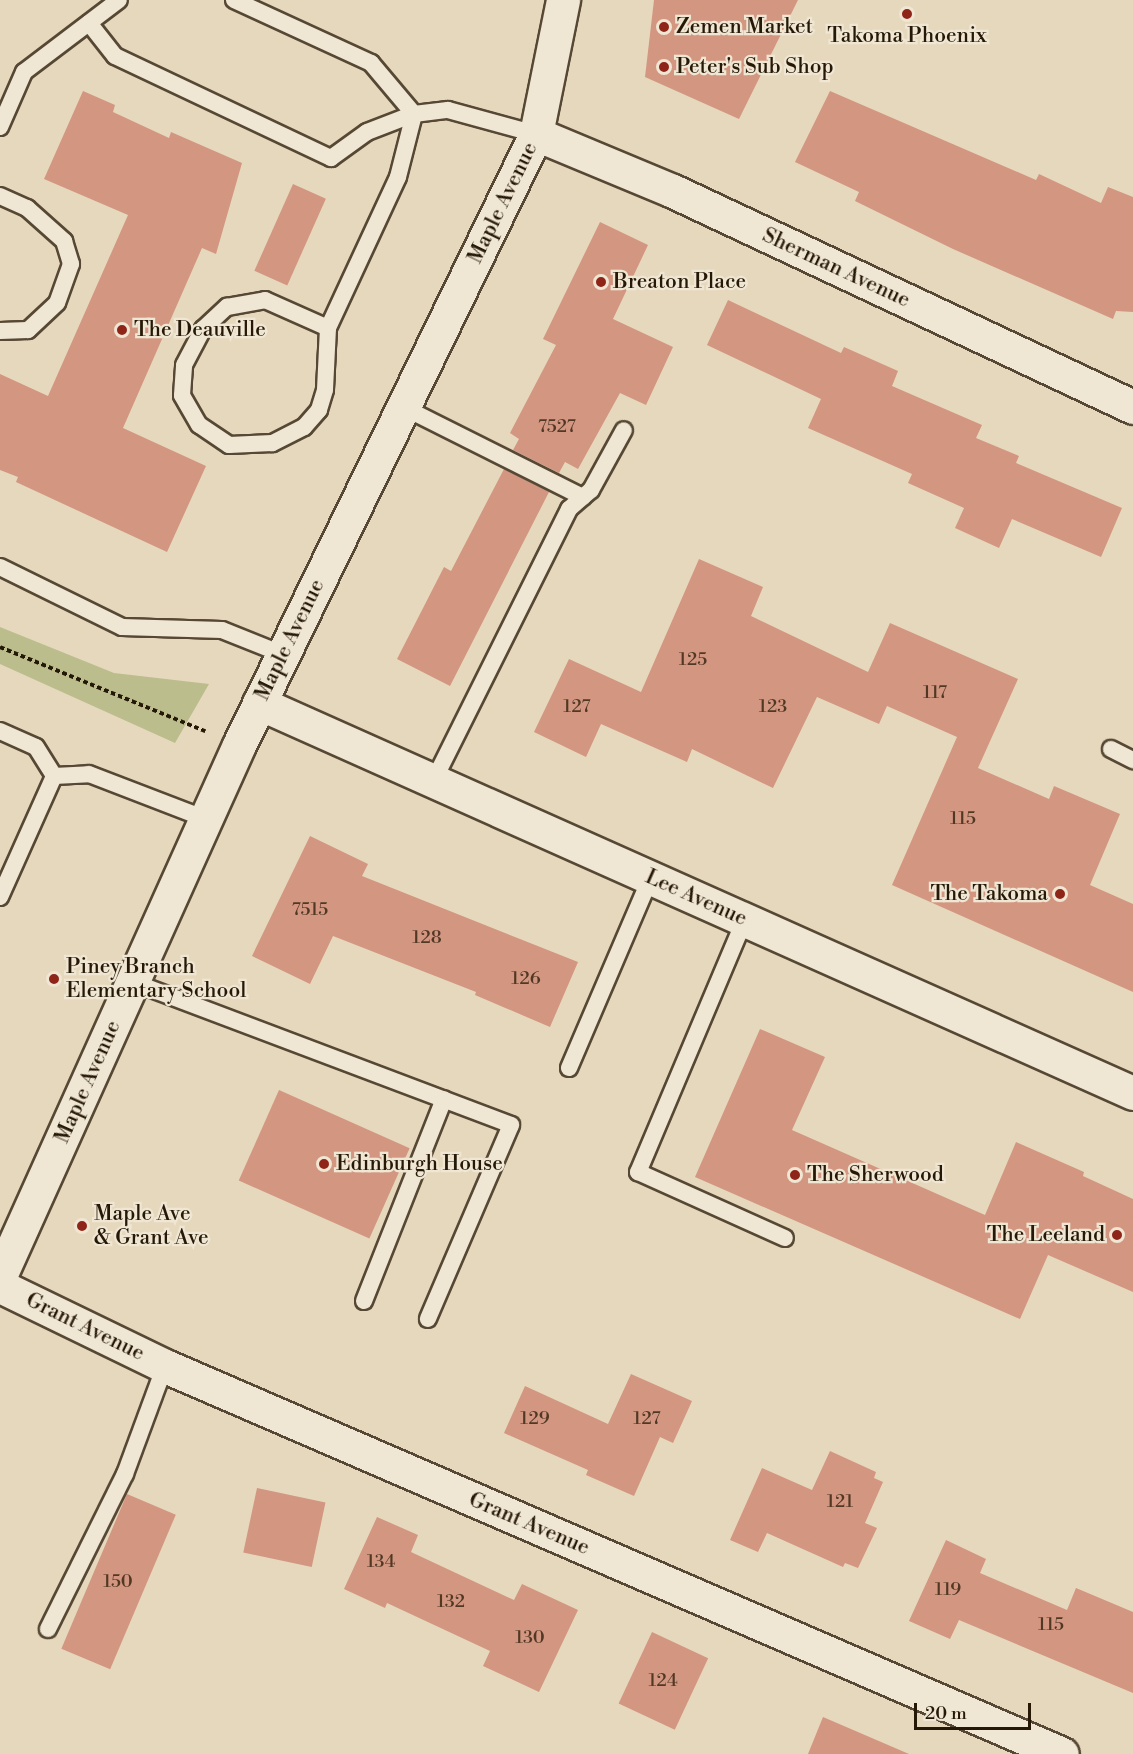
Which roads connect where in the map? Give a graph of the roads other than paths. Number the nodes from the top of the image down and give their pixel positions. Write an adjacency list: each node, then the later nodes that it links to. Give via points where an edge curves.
1 (119, 0): 4 (lane)
2 (234, 0): 5 (lane, via 371,63)
3 (563, 0): 7 (street, Maple Avenue)
4 (89, 23): 5 (lane, via 115,56 330,158 367,132); 6 (lane, via 24,72)
5 (414, 114): 7 (lane, via 448,110); 9 (lane, via 398,177)
6 (0, 127)
7 (536, 134): 11 (street, Maple Avenue); 12 (street, Sherman Avenue, via 673,191)
8 (0, 196): 10 (lane, via 27,208 64,241 70,264 57,303 28,330)
9 (328, 328): 9 (lane, via 265,300 227,307 203,329 184,365 182,395 199,424 229,445 272,443 304,427 319,410 325,390)
10 (0, 331)
11 (403, 407): 14 (lane); 16 (street, Maple Avenue)
12 (1133, 407)
13 (624, 430): 14 (lane, via 591,490)
14 (583, 497): 22 (lane, via 569,509)
15 (0, 567): 16 (lane, via 122,627 222,630)
16 (282, 654): 17 (street, Maple Avenue)
17 (259, 703): 22 (street, Lee Avenue); 23 (street, Maple Avenue)
18 (0, 731): 21 (lane, via 36,747)
19 (1111, 749): 20 (lane)
20 (1133, 760)
21 (54, 776): 23 (lane, via 89,774); 25 (lane)
22 (434, 780): 24 (street, Lee Avenue)
23 (207, 819): 27 (street, Maple Avenue)
24 (651, 877): 26 (street, Lee Avenue); 28 (lane)
25 (0, 897)
26 (745, 919): 29 (street, Lee Avenue); 31 (lane, via 638,1172)
27 (133, 982): 30 (lane); 32 (street, Maple Avenue)
28 (569, 1068)
29 (1133, 1093)
30 (444, 1100): 34 (lane); 35 (lane, via 511,1125)
31 (785, 1238)
32 (0, 1276)
33 (0, 1286): 36 (street, Grant Avenue)
34 (364, 1301)
35 (428, 1318)
36 (165, 1366): 37 (lane, via 125,1474); 38 (street, Grant Avenue)
37 (48, 1629)
38 (1062, 1754)

